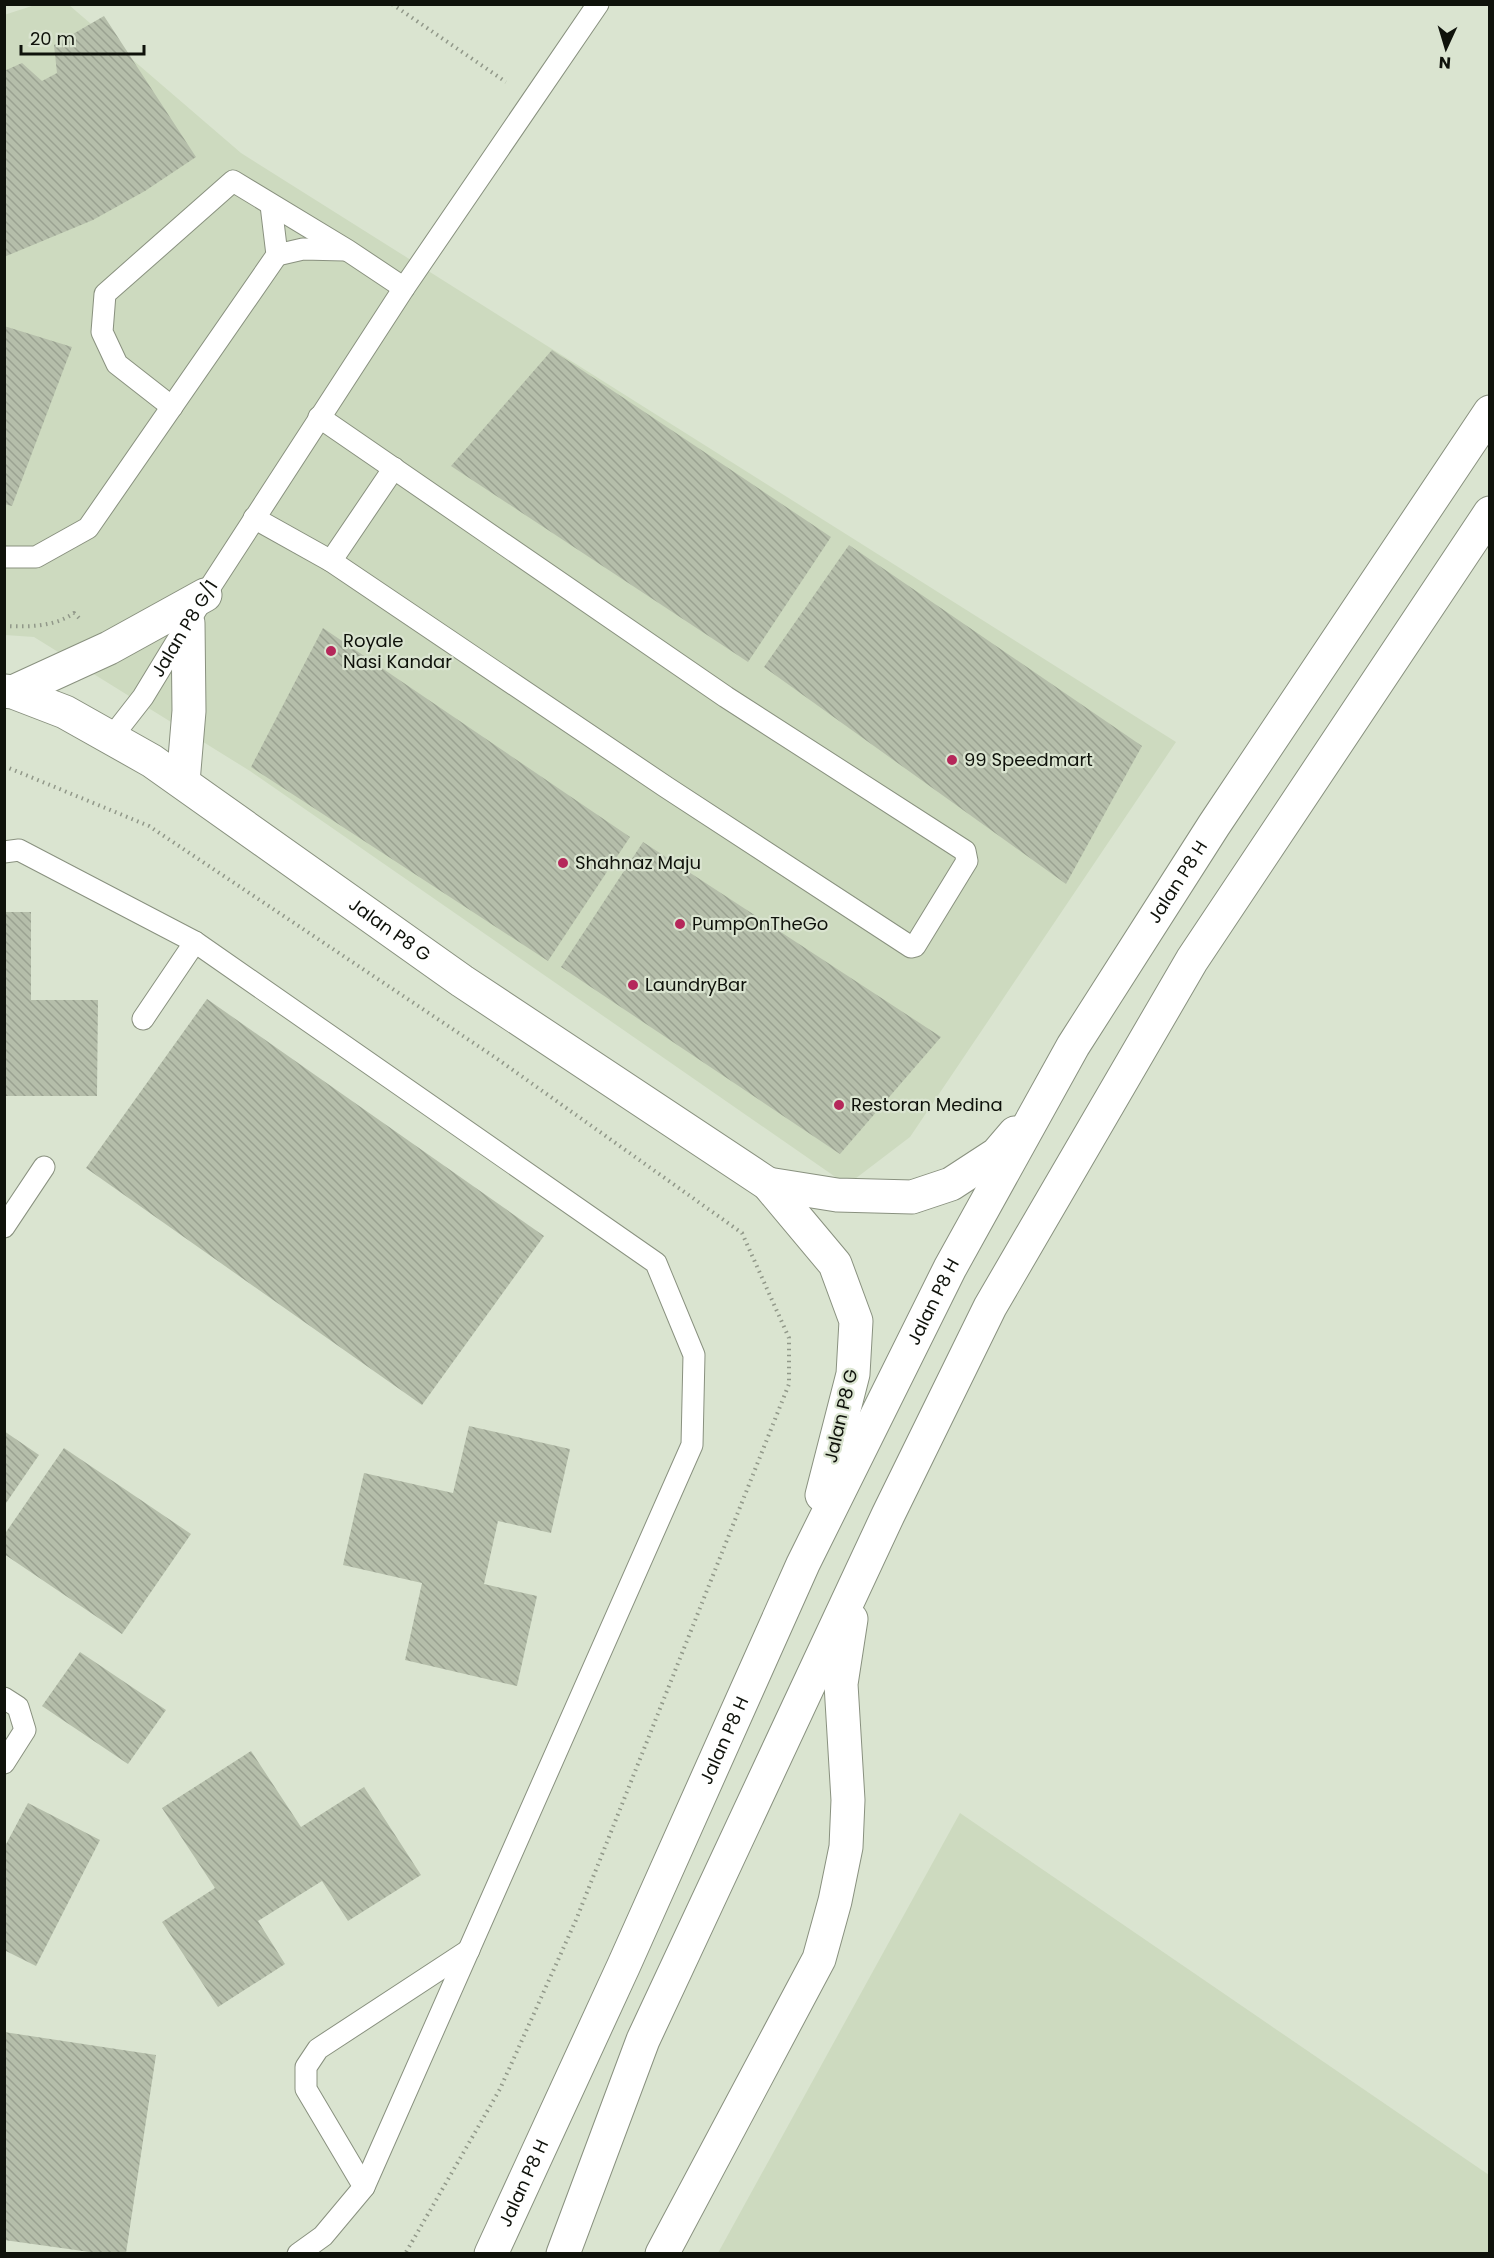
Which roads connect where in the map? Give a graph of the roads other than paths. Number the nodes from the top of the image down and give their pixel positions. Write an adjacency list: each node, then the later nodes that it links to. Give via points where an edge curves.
1 (598, 4): 5 (lane, Jalan P8 G/1)
2 (271, 205): 3 (lane); 4 (lane); 6 (lane, via 233,181 105,294 102,332 117,364)
3 (347, 250): 4 (lane, via 303,249); 5 (lane)
4 (278, 255): 6 (lane)
5 (404, 288): 8 (lane, Jalan P8 G/1)
6 (172, 407): 12 (lane, via 88,528 36,557)
7 (1490, 412): 22 (street, Jalan P8 H, via 1214,825 1073,1046)
8 (320, 417): 9 (lane); 11 (lane, Jalan P8 G/1)
9 (394, 468): 13 (lane); 13 (lane, via 726,697 965,851 967,861 915,946 666,787)
10 (1490, 513): 27 (street, via 1192,960 990,1308)
11 (254, 518): 13 (lane); 14 (lane, Jalan P8 G/1)
12 (4, 557)
13 (330, 561)
14 (205, 595): 15 (lane, Jalan P8 G/1); 16 (street, via 109,648)
15 (188, 623): 17 (lane, Jalan P8 G/1, via 143,697); 18 (street, via 189,711)
16 (9, 691): 17 (street, Jalan P8 G, via 65,712)
17 (111, 738): 18 (street, Jalan P8 G)
18 (183, 782): 24 (street, Jalan P8 G, via 462,981)
19 (4, 852): 20 (lane, via 19,850)
20 (195, 942): 21 (lane); 30 (lane, via 656,1263 694,1355 692,1445)
21 (143, 1019)
22 (1044, 1099): 24 (street, Jalan P8 G, via 997,1154 951,1184 912,1197 837,1195); 26 (street, Jalan P8 H, via 950,1268)
23 (44, 1167): 25 (lane)
24 (768, 1184): 26 (street, Jalan P8 G, via 835,1264 856,1321 853,1374)
25 (4, 1227)
26 (803, 1564): 33 (street, Jalan P8 H)
27 (857, 1582): 34 (street, via 643,2040); 35 (street, via 841,1684 847,1755 846,1847 819,1959)
28 (4, 1698): 29 (lane, via 18,1707 25,1730)
29 (4, 1763)
30 (469, 1950): 31 (lane); 31 (lane, via 318,2049 306,2067 306,2089)
31 (364, 2187): 32 (lane, via 323,2236)
32 (298, 2253)
33 (491, 2253)
34 (563, 2253)
35 (662, 2253)

